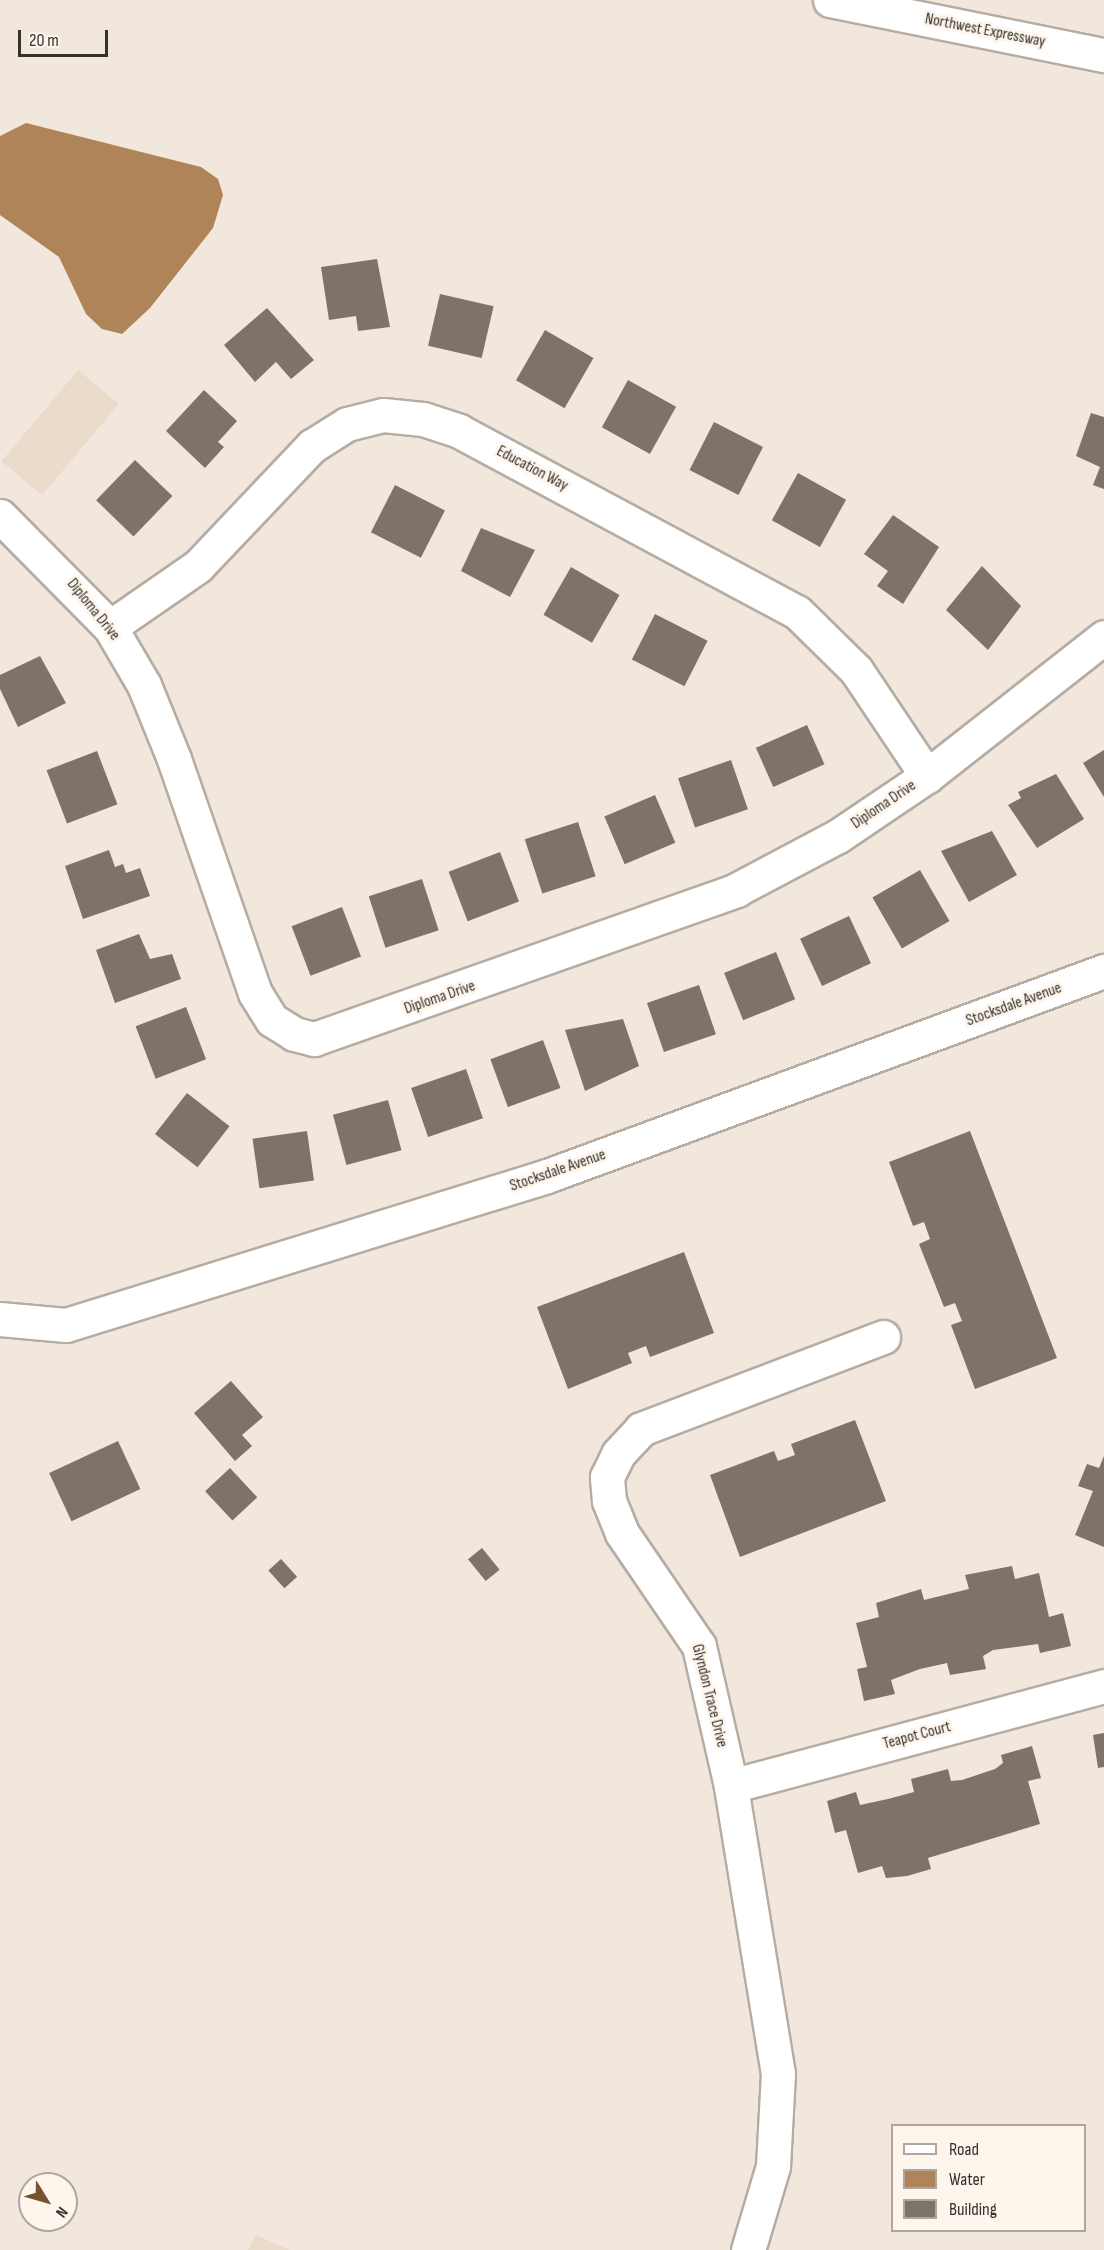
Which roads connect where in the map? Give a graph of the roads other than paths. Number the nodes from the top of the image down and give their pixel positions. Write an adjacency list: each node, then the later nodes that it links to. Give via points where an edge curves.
1 (830, 0): 2 (main road, Northwest Expressway)
2 (1104, 55)
3 (0, 516): 4 (main road, Diploma Drive)
4 (110, 627): 6 (main road, Education Way, via 198,566 312,446 347,424 383,415 423,419 459,430 796,612 856,670); 6 (main road, Diploma Drive, via 144,685 174,759 255,993 272,1020 314,1039 736,890 837,836)
5 (1104, 637): 6 (main road, Diploma Drive)
6 (927, 776)
7 (1104, 971): 8 (main road, Stocksdale Avenue, via 547,1176 66,1325)
8 (0, 1319)
9 (883, 1337): 11 (main road, Glyndon Trace Drive, via 641,1429 618,1454 607,1477 609,1501 622,1533 699,1646)
10 (1104, 1686): 11 (main road, Teapot Court)
11 (730, 1786): 12 (main road, Glyndon Trace Drive, via 778,2074 773,2166)
12 (748, 2250)

